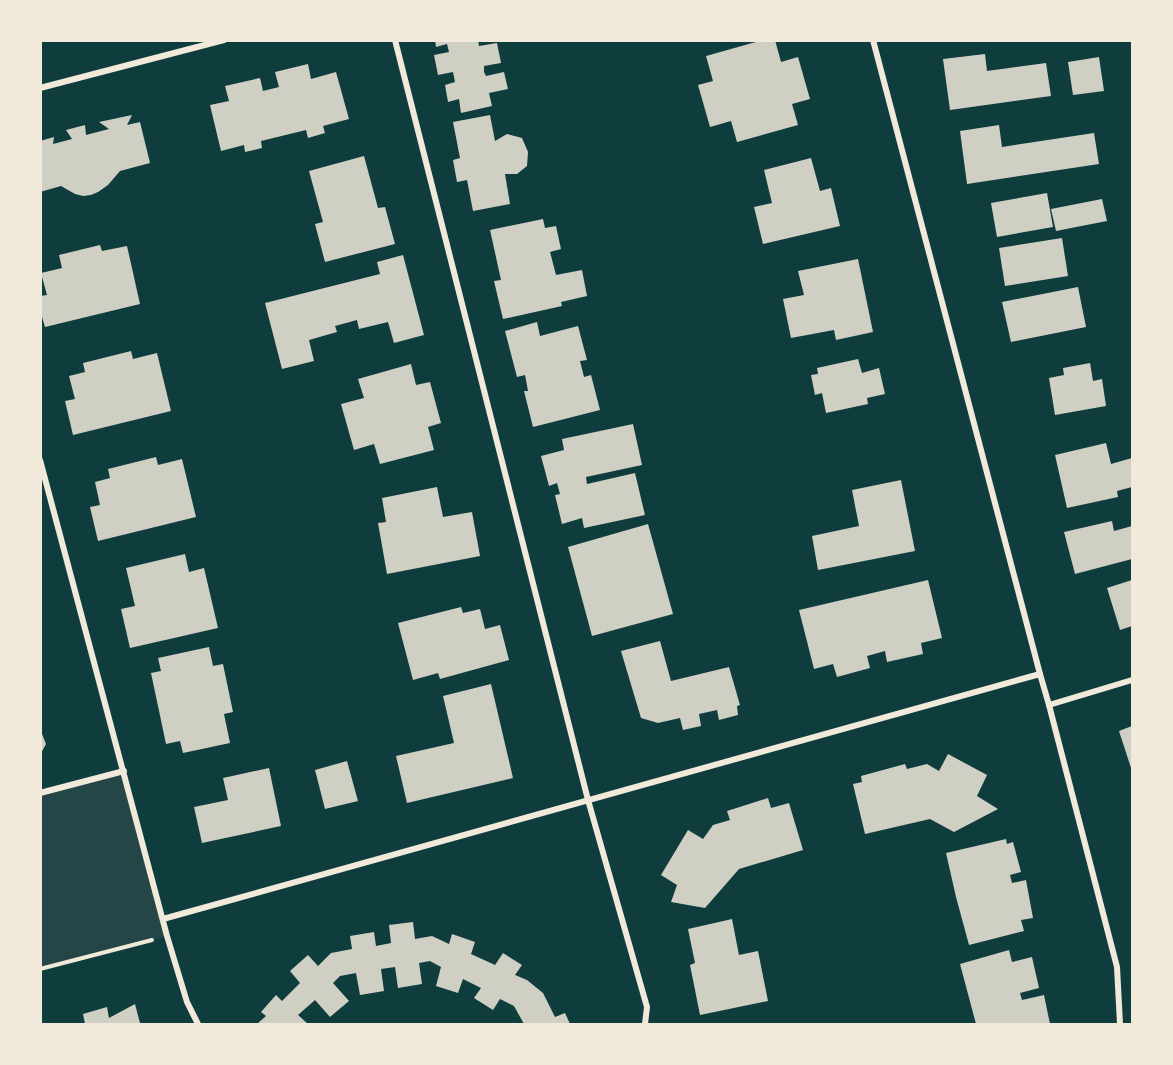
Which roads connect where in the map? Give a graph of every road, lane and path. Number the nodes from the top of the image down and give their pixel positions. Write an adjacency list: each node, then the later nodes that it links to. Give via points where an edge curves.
1 (224, 40): 4 (street)
2 (395, 40): 11 (street)
3 (873, 40): 6 (street)
4 (40, 88)
5 (40, 460): 9 (street)
6 (1040, 674): 8 (street); 11 (street)
7 (1132, 680): 8 (street)
8 (1049, 705): 17 (street, via 1117,967)
9 (124, 771): 10 (street); 12 (street)
10 (40, 793)
11 (588, 801): 12 (street); 16 (street, via 647,1006)
12 (163, 919): 13 (street)
13 (167, 936): 14 (path); 15 (street, via 187,1002)
14 (40, 969)
15 (198, 1024)
16 (645, 1024)
17 (1120, 1024)

